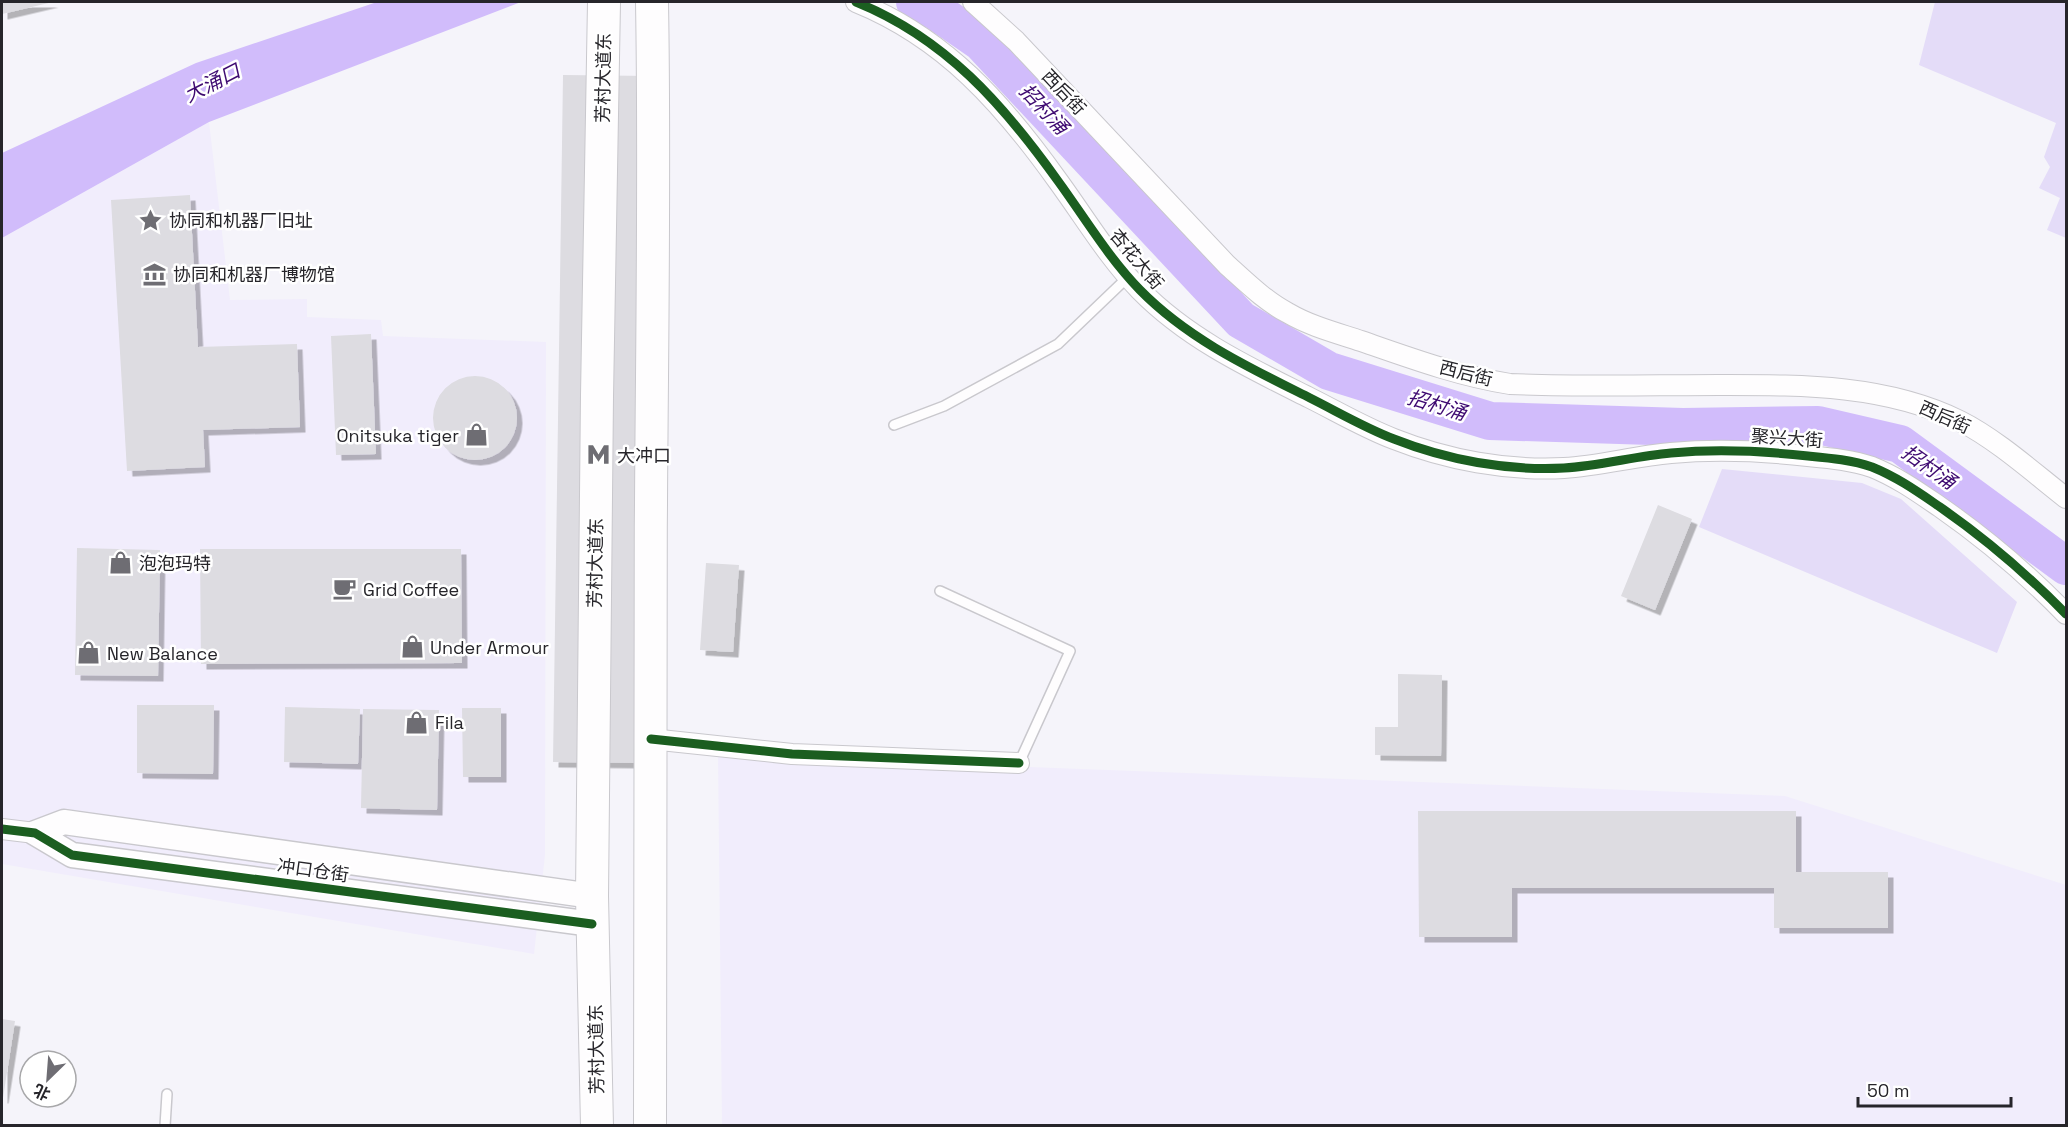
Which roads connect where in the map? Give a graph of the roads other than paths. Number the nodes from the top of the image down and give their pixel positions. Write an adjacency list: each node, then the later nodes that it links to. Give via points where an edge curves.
1 (604, 2): 15 (highway, 芳村大道东)
2 (655, 2): 11 (highway)
3 (856, 2): 5 (street, 杏花大街, via 924,37 982,87 1023,134)
4 (973, 2): 8 (street, 西后街, via 1016,41 1227,265 1288,314 1448,370 1510,384 1806,386 1888,396 1960,421)
5 (1128, 277): 6 (lane, via 1058,344 944,406); 7 (street, 杏花大街, via 1187,331 1257,372 1387,436)
6 (894, 425)
7 (1454, 458): 10 (street, 聚兴大街, via 1565,468 1673,453 1737,452 1838,459 1868,466 1902,480 1965,524)
8 (2067, 498)
9 (940, 591): 12 (lane, via 1070,651)
10 (2067, 614)
11 (651, 739): 12 (street, via 792,754); 19 (highway)
12 (1019, 763)
13 (2, 829): 14 (street)
14 (34, 833): 15 (street, 冲口仓街, via 64,822)
15 (592, 910): 18 (highway, 芳村大道东)
16 (167, 1094): 17 (lane)
17 (165, 1125)
18 (597, 1125)
19 (650, 1125)

